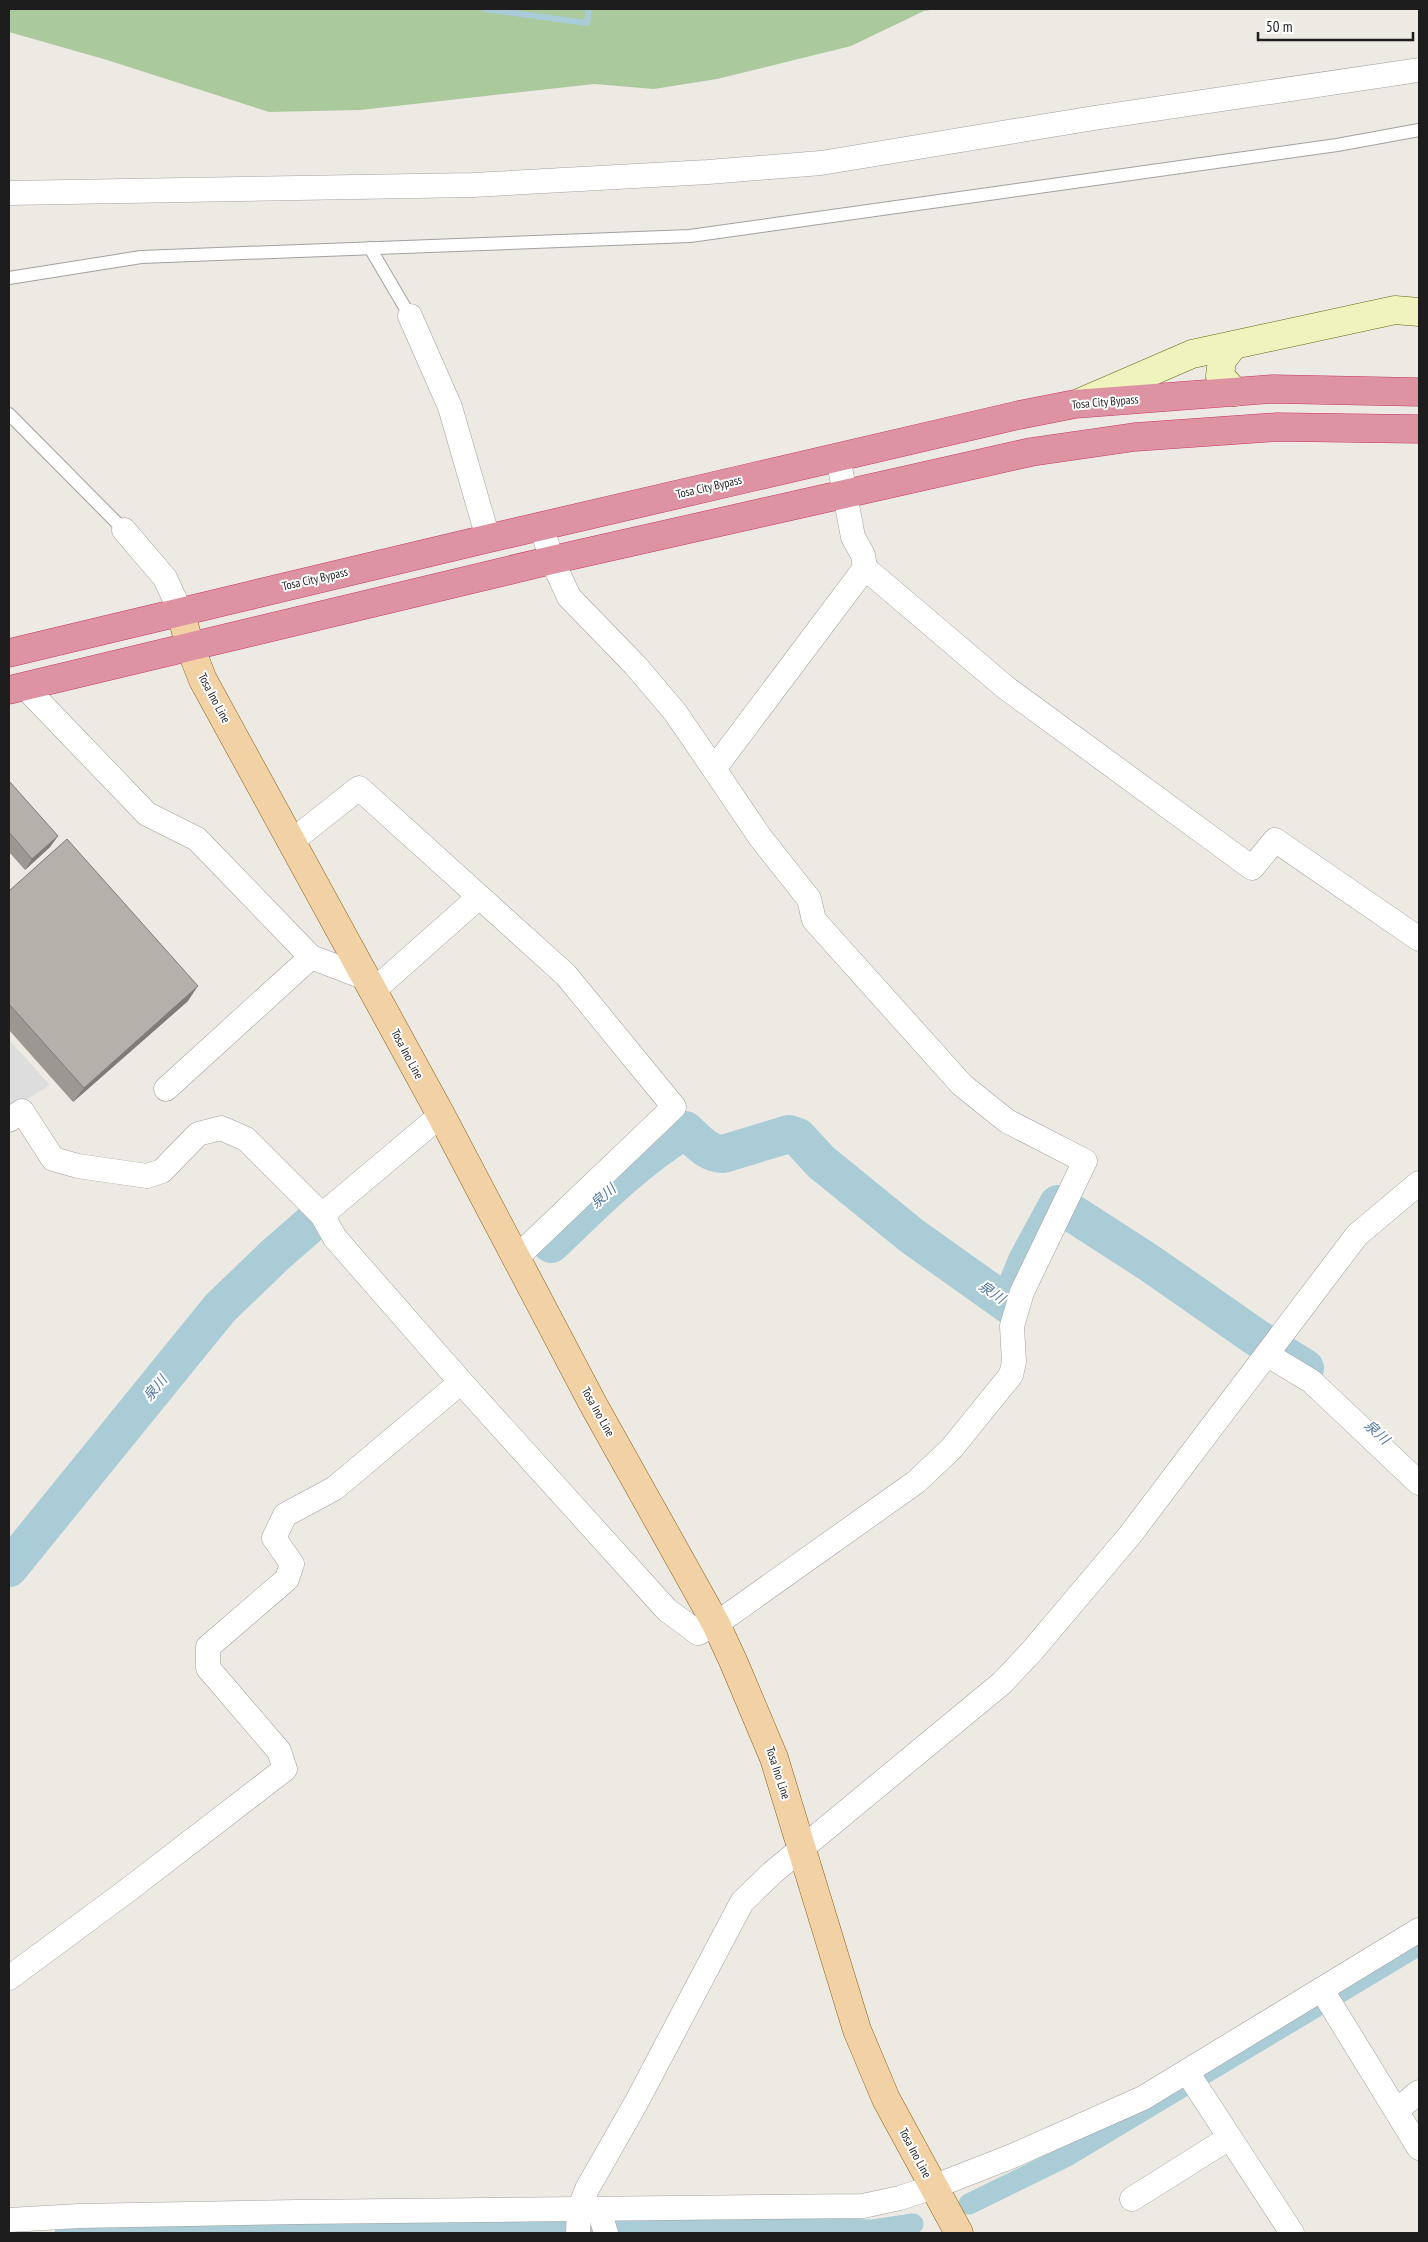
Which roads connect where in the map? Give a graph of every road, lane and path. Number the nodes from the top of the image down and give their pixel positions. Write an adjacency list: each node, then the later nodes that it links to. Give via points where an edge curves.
1 (1419, 70): 3 (street, via 820,163 473,184)
2 (1419, 130): 4 (lane, via 1337,145 690,236)
3 (20, 193)
4 (370, 248): 5 (lane, via 141,257); 7 (lane)
5 (9, 278)
6 (1419, 312): 8 (main road, via 1394,310)
7 (410, 316): 18 (street, via 450,408)
8 (1233, 346): 9 (main road, via 1222,360 1220,376); 11 (main road, via 1192,354)
9 (1235, 392): 10 (highway, Tosa City Bypass, via 1273,389); 11 (highway, Tosa City Bypass)
10 (1419, 392)
11 (1075, 404): 14 (highway, Tosa City Bypass)
12 (9, 414): 17 (lane)
13 (1419, 429): 15 (highway, via 1277,427 1134,437 1032,452)
14 (838, 457): 15 (street); 16 (highway, Tosa City Bypass)
15 (845, 493): 19 (highway); 20 (street, via 853,537 863,555)
16 (541, 526): 18 (highway, Tosa City Bypass); 19 (street)
17 (124, 530): 21 (street, via 165,578)
18 (488, 538): 21 (highway, Tosa City Bypass)
19 (552, 560): 22 (highway); 25 (street, via 569,597 635,664 675,712)
20 (865, 568): 25 (street); 28 (street, via 1005,687 1252,868 1275,840)
21 (181, 613): 22 (main road, Tosa Ino Line); 23 (highway, Tosa City Bypass)
22 (190, 647): 24 (highway); 26 (main road, Tosa Ino Line, via 203,680)
23 (9, 653)
24 (16, 688): 29 (street, via 147,814 197,838)
25 (714, 769): 40 (street, via 760,838 809,899 814,920 962,1085 1007,1121 1085,1161 1022,1292 1012,1326 1014,1362 1011,1376 951,1449 916,1482)
26 (292, 841): 27 (street, via 358,788); 30 (main road, Tosa Ino Line)
27 (479, 896): 30 (street); 36 (street, via 566,975 674,1108)
28 (1419, 939)
29 (311, 957): 30 (street); 31 (street)
30 (370, 985): 32 (main road, Tosa Ino Line)
31 (166, 1089)
32 (440, 1116): 35 (street); 36 (main road, Tosa Ino Line)
33 (9, 1120): 35 (street, via 22,1111 53,1158 78,1166 147,1176 162,1171 198,1134 221,1128 246,1139)
34 (1419, 1183): 37 (street, via 1356,1235)
35 (322, 1215): 38 (street, via 335,1238)
36 (516, 1258): 40 (main road, Tosa Ino Line)
37 (1268, 1355): 39 (street, via 1311,1381); 41 (street, via 1130,1535 1002,1683)
38 (461, 1382): 40 (street, via 667,1610 698,1633); 43 (street, via 335,1488 285,1515 274,1538 292,1564 287,1579 208,1647 208,1668 279,1751 285,1769)
39 (1419, 1483)
40 (716, 1624): 41 (main road, Tosa Ino Line, via 774,1758)
41 (801, 1850): 50 (main road, Tosa Ino Line, via 856,2030 886,2098); 53 (street, via 742,1902 636,2103 586,2190)
42 (1419, 1930): 44 (street)
43 (9, 1978)
44 (1327, 1998): 45 (street); 47 (street)
45 (1193, 2080): 48 (street); 50 (street)
46 (1419, 2092): 47 (street)
47 (1397, 2110): 49 (street)
48 (1229, 2138): 51 (street); 55 (street)
49 (1419, 2148)
50 (933, 2187): 53 (street, via 863,2206); 54 (main road, Tosa Ino Line)
51 (1132, 2199)
52 (9, 2220): 53 (street, via 297,2212)
53 (589, 2224)
54 (960, 2233)
55 (1292, 2233)

